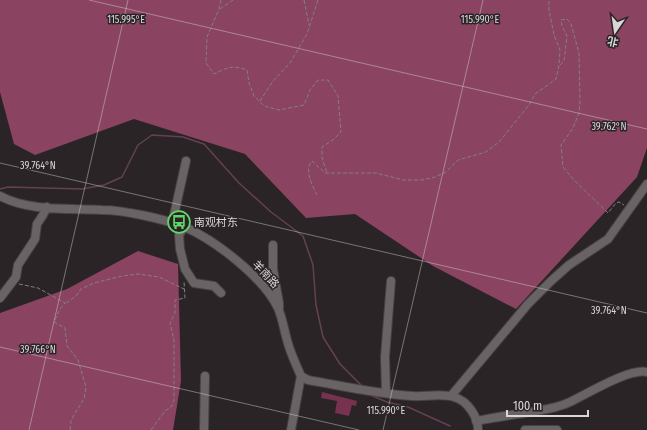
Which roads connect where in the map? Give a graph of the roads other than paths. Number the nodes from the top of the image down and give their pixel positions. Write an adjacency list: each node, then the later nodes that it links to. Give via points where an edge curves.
1 (186, 160): 5 (street)
2 (647, 184): 16 (street, via 608,239 551,280)
3 (1, 197): 4 (street, 羊南路, via 16,203)
4 (46, 207): 5 (street, 羊南路, via 121,212); 10 (street, via 37,224 34,239 18,265 16,277)
5 (172, 224): 6 (street, 羊南路)
6 (184, 227): 9 (street, via 179,235 185,269 194,283 214,286); 11 (street, 羊南路, via 223,250 243,266 269,293)
7 (272, 246): 11 (street)
8 (391, 281): 15 (street, via 385,357)
9 (220, 293)
10 (0, 298)
11 (278, 309): 14 (street, 羊南路, via 287,342)
12 (647, 372): 17 (street, via 635,373 608,383 552,409)
13 (205, 376): 18 (street)
14 (301, 376): 15 (street, via 308,380); 19 (street)
15 (386, 393): 16 (street)
16 (451, 396): 17 (street, via 464,402)
17 (476, 421): 20 (street)
18 (204, 430)
19 (291, 430)
20 (478, 430)
21 (525, 430): 22 (street)
22 (557, 430)

